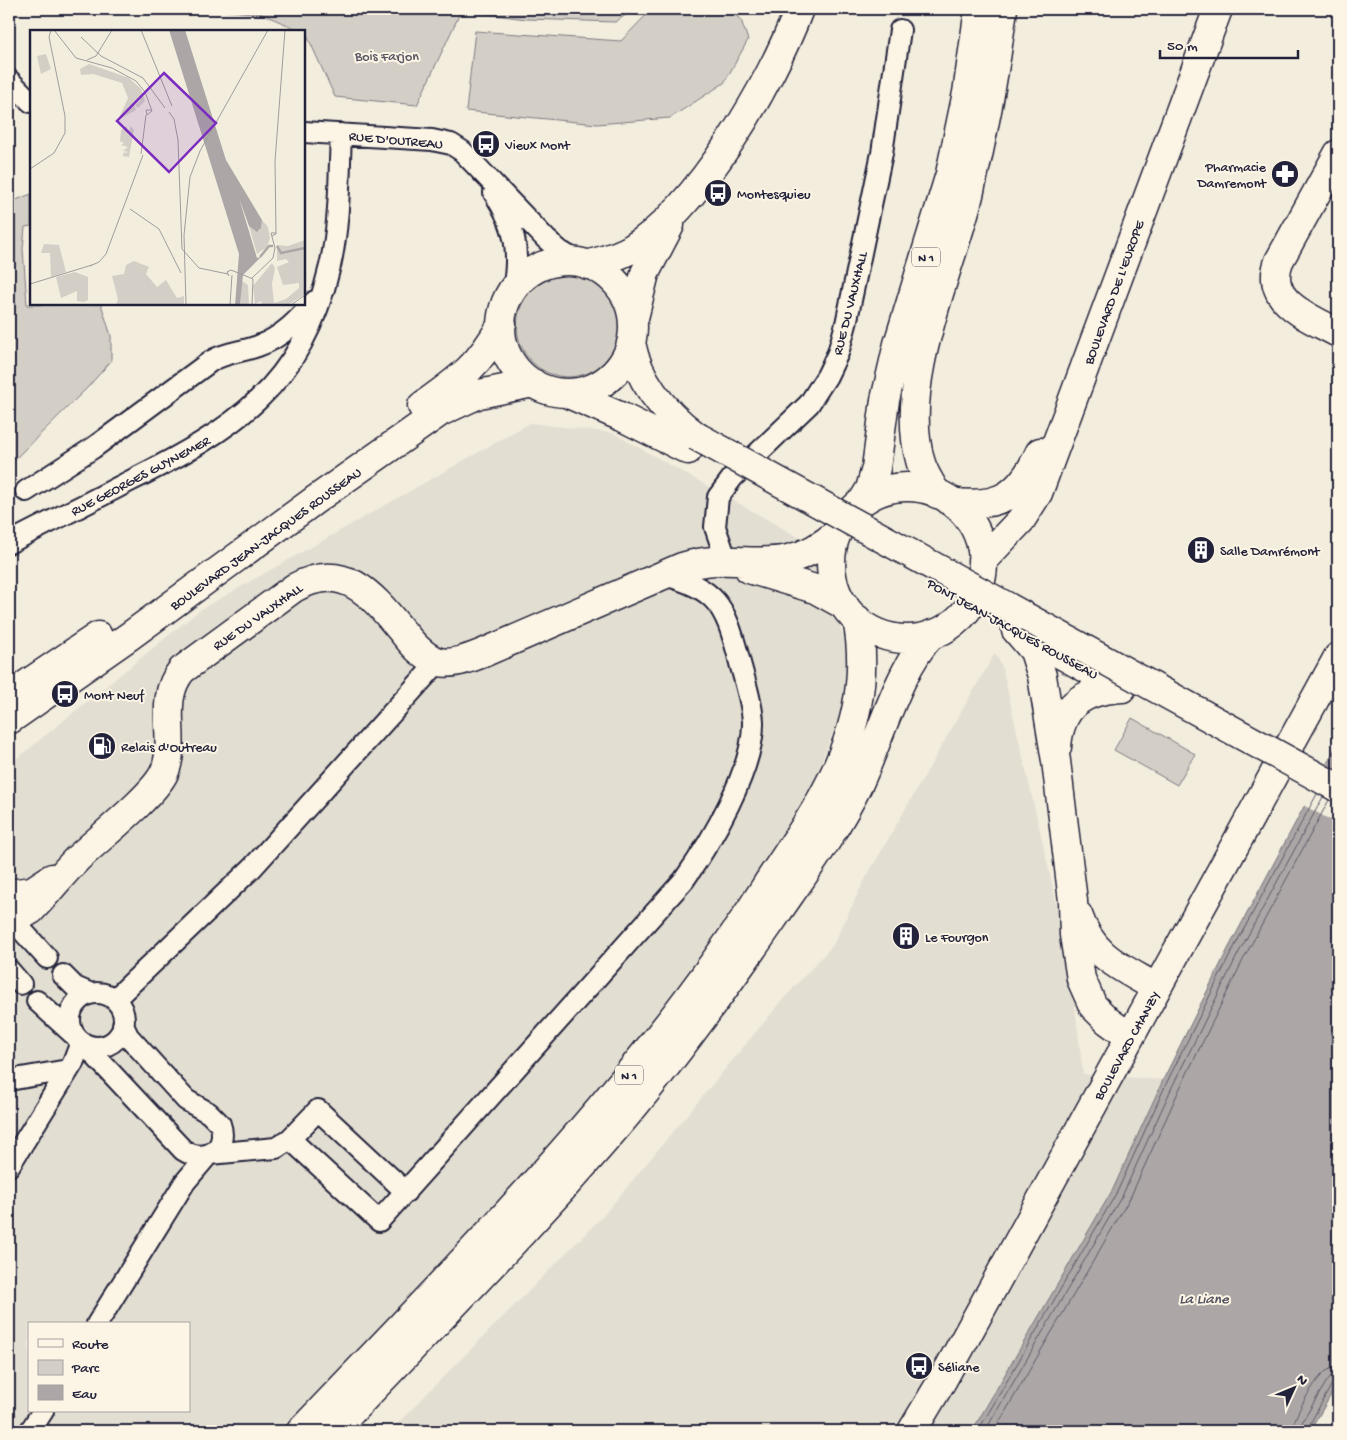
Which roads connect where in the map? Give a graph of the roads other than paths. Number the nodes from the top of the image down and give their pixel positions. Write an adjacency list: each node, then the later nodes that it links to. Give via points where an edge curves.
1 (799, 9): 13 (main road, via 755,100)
2 (979, 9): 25 (main road, N 1, via 967,93 950,174 898,344 876,468)
3 (1002, 9): 24 (main road, N 1, via 994,77 978,158 929,330 918,387 917,445 921,465)
4 (1205, 9): 24 (main road, BOULEVARD DE L'EUROPE, via 1038,456 1020,484 1006,497 980,505)
5 (1218, 9): 28 (main road, BOULEVARD DE L'EUROPE, via 1038,493 1021,520)
6 (900, 30): 29 (street, RUE DU VAUXHALL, via 882,153 838,353 828,376 809,404 733,477 718,497 715,527)
7 (9, 80): 8 (street)
8 (30, 101)
9 (305, 132): 10 (street, RUE D'OUTREAU)
10 (341, 134): 12 (street, RUE D'OUTREAU, via 446,142 462,151); 16 (street, RUE GEORGES GUYNEMER, via 335,232)
11 (1338, 154): 19 (main road, via 1279,261 1276,284 1286,303)
12 (478, 168): 14 (street, RUE D'OUTREAU, via 546,239); 15 (street, RUE D'OUTREAU, via 502,205 516,242 517,268)
13 (686, 201): 14 (main road, via 631,249); 18 (main road, via 648,265)
14 (584, 264): 15 (main road, via 559,262 544,266 527,276); 18 (main road, via 605,274 619,287 628,303)
15 (513, 291): 17 (main road, via 506,304)
16 (323, 292): 23 (street, via 282,334 259,346 224,354 211,361 93,448); 27 (street, RUE GEORGES GUYNEMER, via 306,335 293,357 237,420 190,451)
17 (502, 324): 20 (main road, via 509,358); 37 (main road, BOULEVARD JEAN-JACQUES ROUSSEAU, via 484,354 467,373 226,547)
18 (632, 332): 21 (main road, via 622,364 605,381 584,391); 22 (main road, via 636,363 651,391)
19 (1338, 333)
20 (533, 384): 21 (main road); 38 (main road, BOULEVARD JEAN-JACQUES ROUSSEAU, via 479,394 440,412)
21 (566, 393): 22 (main road)
22 (692, 443): 32 (main road, PONT JEAN-JACQUES ROUSSEAU); 40 (main road, PONT JEAN-JACQUES ROUSSEAU, bridge)
23 (26, 492)
24 (944, 498): 25 (main road, via 915,488 898,488); 28 (main road, via 962,512 974,528)
25 (862, 502): 26 (main road, via 847,516)
26 (837, 534): 29 (main road, via 814,551 791,560); 31 (main road, via 831,570 836,588)
27 (9, 543)
28 (982, 561): 33 (main road, via 979,585 969,606 953,623)
29 (729, 562): 30 (main road, via 698,562); 31 (main road, via 815,589)
30 (664, 575): 35 (main road, via 472,658 451,663); 58 (street, via 689,582 711,596 724,611 732,634 753,721 749,748 732,799 684,880)
31 (850, 612): 33 (main road, via 868,628 889,636 910,638); 62 (main road, N 1, via 862,653 852,727 842,757 821,800 735,933 655,1042 578,1136)
32 (1016, 630): 36 (main road, PONT JEAN-JACQUES ROUSSEAU); 39 (main road, via 1030,644 1041,667)
33 (932, 634): 63 (main road, N 1, via 910,664 846,807 774,917 691,1034 568,1182)
34 (1338, 657): 46 (main road, BOULEVARD CHANZY)
35 (438, 662): 43 (main road, RUE DU VAUXHALL, via 421,652 377,602 356,584 324,578 309,580 294,588 177,676 169,696 168,759 163,775 75,862 32,891); 48 (street, via 252,868)
36 (1122, 688): 39 (main road, via 1095,692 1072,706 1059,728); 41 (main road, PONT JEAN-JACQUES ROUSSEAU)
37 (9, 696)
38 (9, 720)
39 (1056, 761): 42 (main road)
40 (1338, 788)
41 (1338, 806)
42 (1073, 902): 46 (main road, via 1084,932 1098,952); 51 (main road, via 1074,935 1083,988 1100,1014)
43 (9, 912): 44 (street, RUE DU VAUXHALL)
44 (47, 958)
45 (63, 975): 47 (street, via 75,987)
46 (1157, 988): 51 (main road, BOULEVARD CHANZY)
47 (89, 993): 48 (street, via 99,992); 52 (street, via 71,1009 69,1024)
48 (115, 999): 50 (street, via 122,1011)
49 (37, 1001): 52 (street)
50 (124, 1025): 52 (street, via 119,1035 107,1045 96,1047); 56 (street, via 128,1036 186,1100 214,1116 220,1124 221,1138)
51 (1130, 1037): 64 (main road, BOULEVARD CHANZY)
52 (79, 1040): 53 (street); 56 (street, via 183,1150 196,1157)
53 (68, 1070): 54 (street); 57 (street)
54 (9, 1080)
55 (290, 1140): 56 (street, via 276,1148); 58 (street, via 379,1221); 58 (street, via 318,1110)
56 (208, 1155): 59 (street, via 185,1182)
57 (9, 1166)
58 (406, 1192)
59 (98, 1322)
60 (42, 1412): 61 (street)
61 (30, 1431)
62 (301, 1431)
63 (333, 1431)
64 (912, 1431)

